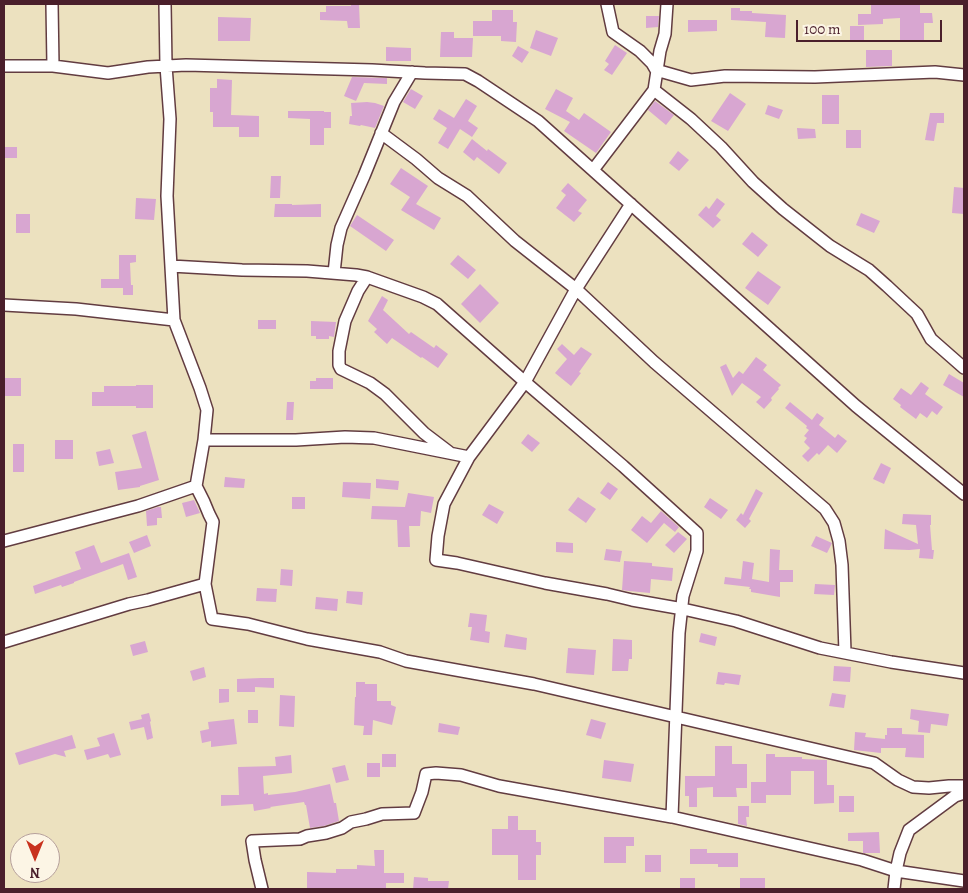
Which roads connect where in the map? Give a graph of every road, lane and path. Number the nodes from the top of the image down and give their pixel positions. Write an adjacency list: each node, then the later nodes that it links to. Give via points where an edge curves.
1 (52, 4): 6 (street)
2 (165, 4): 7 (street)
3 (607, 4): 8 (street, via 613,32 640,51)
4 (668, 4): 8 (street)
5 (4, 66): 6 (street)
6 (53, 66): 7 (street, via 108,73)
7 (166, 66): 9 (street); 15 (street, via 170,119 167,196)
8 (656, 70): 10 (street, via 691,80 725,76 815,77 935,72); 11 (street)
9 (412, 72): 12 (street); 13 (street, via 465,74 538,121)
10 (964, 75)
11 (654, 90): 13 (street); 21 (street, via 721,147 783,209 888,286 917,314 931,339)
12 (381, 133): 16 (street, via 341,228); 18 (street, via 438,178 467,196 515,241)
13 (593, 170): 14 (street)
14 (631, 204): 18 (street); 27 (street, via 856,406)
15 (171, 266): 16 (street); 20 (street)
16 (334, 273): 17 (street)
17 (367, 276): 22 (street, via 437,304); 24 (street, via 345,321 339,365 385,394 424,433)
18 (576, 289): 22 (street); 32 (street, via 654,362 825,509 834,523 839,541)
19 (4, 305): 20 (street, via 76,308)
20 (174, 320): 23 (street, via 207,410)
21 (964, 368)
22 (524, 382): 25 (street); 30 (street, via 697,533 697,551 683,596)
23 (204, 440): 24 (street, via 374,438); 26 (street)
24 (451, 454): 25 (street)
25 (470, 457): 30 (street, via 444,504 436,560)
26 (196, 486): 28 (street, via 138,506); 29 (street, via 213,522)
27 (964, 494)
28 (4, 541)
29 (205, 584): 31 (street); 34 (street, via 212,619 380,652 423,665 534,684)
30 (683, 609): 32 (street, via 736,621 820,648); 34 (street)
31 (4, 642)
32 (845, 652): 33 (street)
33 (964, 674)
34 (676, 717): 35 (street, via 874,763 913,787); 37 (street)
35 (964, 786)
36 (964, 793): 38 (street, via 955,796 909,830)
37 (672, 817): 38 (street, via 862,860); 40 (street, via 500,786 461,775 426,774 414,813 382,814 300,839 252,841)
38 (896, 871): 39 (street); 41 (street)
39 (964, 881)
40 (262, 889)
41 (894, 889)

